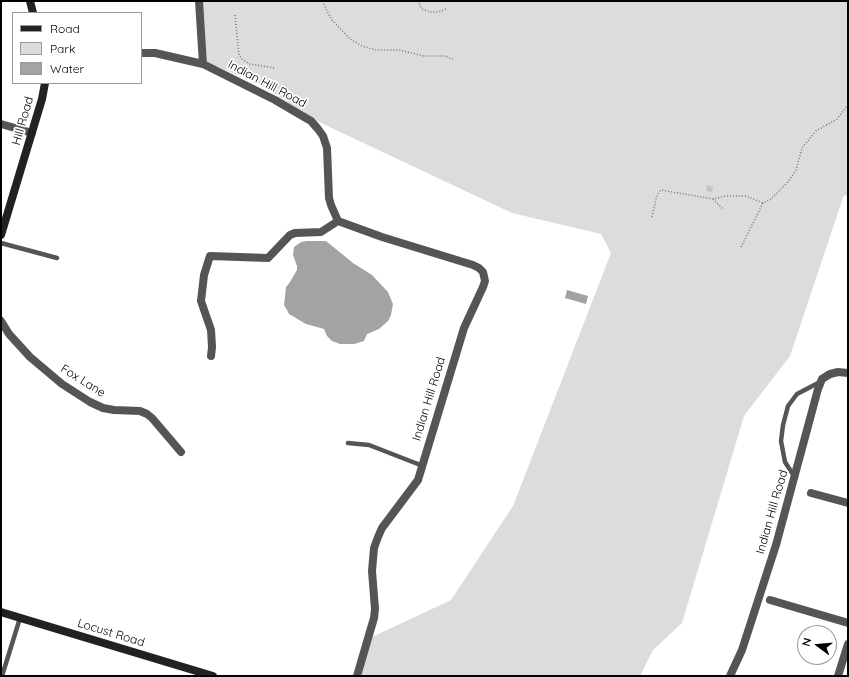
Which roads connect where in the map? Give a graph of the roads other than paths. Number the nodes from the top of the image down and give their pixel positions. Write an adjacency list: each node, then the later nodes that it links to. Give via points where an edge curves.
1 (30, 1): 3 (street)
2 (199, 1): 5 (street)
3 (33, 12)
4 (142, 53): 5 (street, Indian Hill Road, via 155,53)
5 (203, 64): 9 (street, Indian Hill Road, via 275,100 311,121 318,128 327,148 329,198)
6 (45, 84): 8 (street, Hill Road)
7 (1, 124): 8 (street)
8 (32, 133): 10 (street, Hill Road)
9 (338, 221): 14 (street, via 321,232 295,232 268,258 210,256 204,275 201,301 211,330); 19 (street, Indian Hill Road, via 474,265 483,272 485,281 464,328)
10 (1, 235)
11 (1, 243): 12 (lane)
12 (57, 258)
13 (1, 322): 18 (street, Fox Lane, via 30,357 62,384 103,408 140,411 146,414)
14 (211, 356)
15 (848, 373): 16 (street, via 830,374)
16 (821, 382): 20 (street, Indian Hill Road); 20 (lane, via 797,394 788,406 781,441 785,462)
17 (348, 443): 19 (lane, via 369,446)
18 (181, 452)
19 (423, 466): 30 (street, Indian Hill Road, via 415,485 382,528 376,543 372,558 374,618)
20 (794, 476): 31 (street, Indian Hill Road, via 776,545 742,650)
21 (810, 493): 22 (street)
22 (848, 503)
23 (770, 600): 26 (street)
24 (1, 612): 25 (street, Locust Road)
25 (20, 618): 28 (lane); 29 (street, Locust Road)
26 (848, 624)
27 (848, 644): 32 (street)
28 (2, 676)
29 (213, 676)
30 (357, 676)
31 (730, 676)
32 (838, 676)

